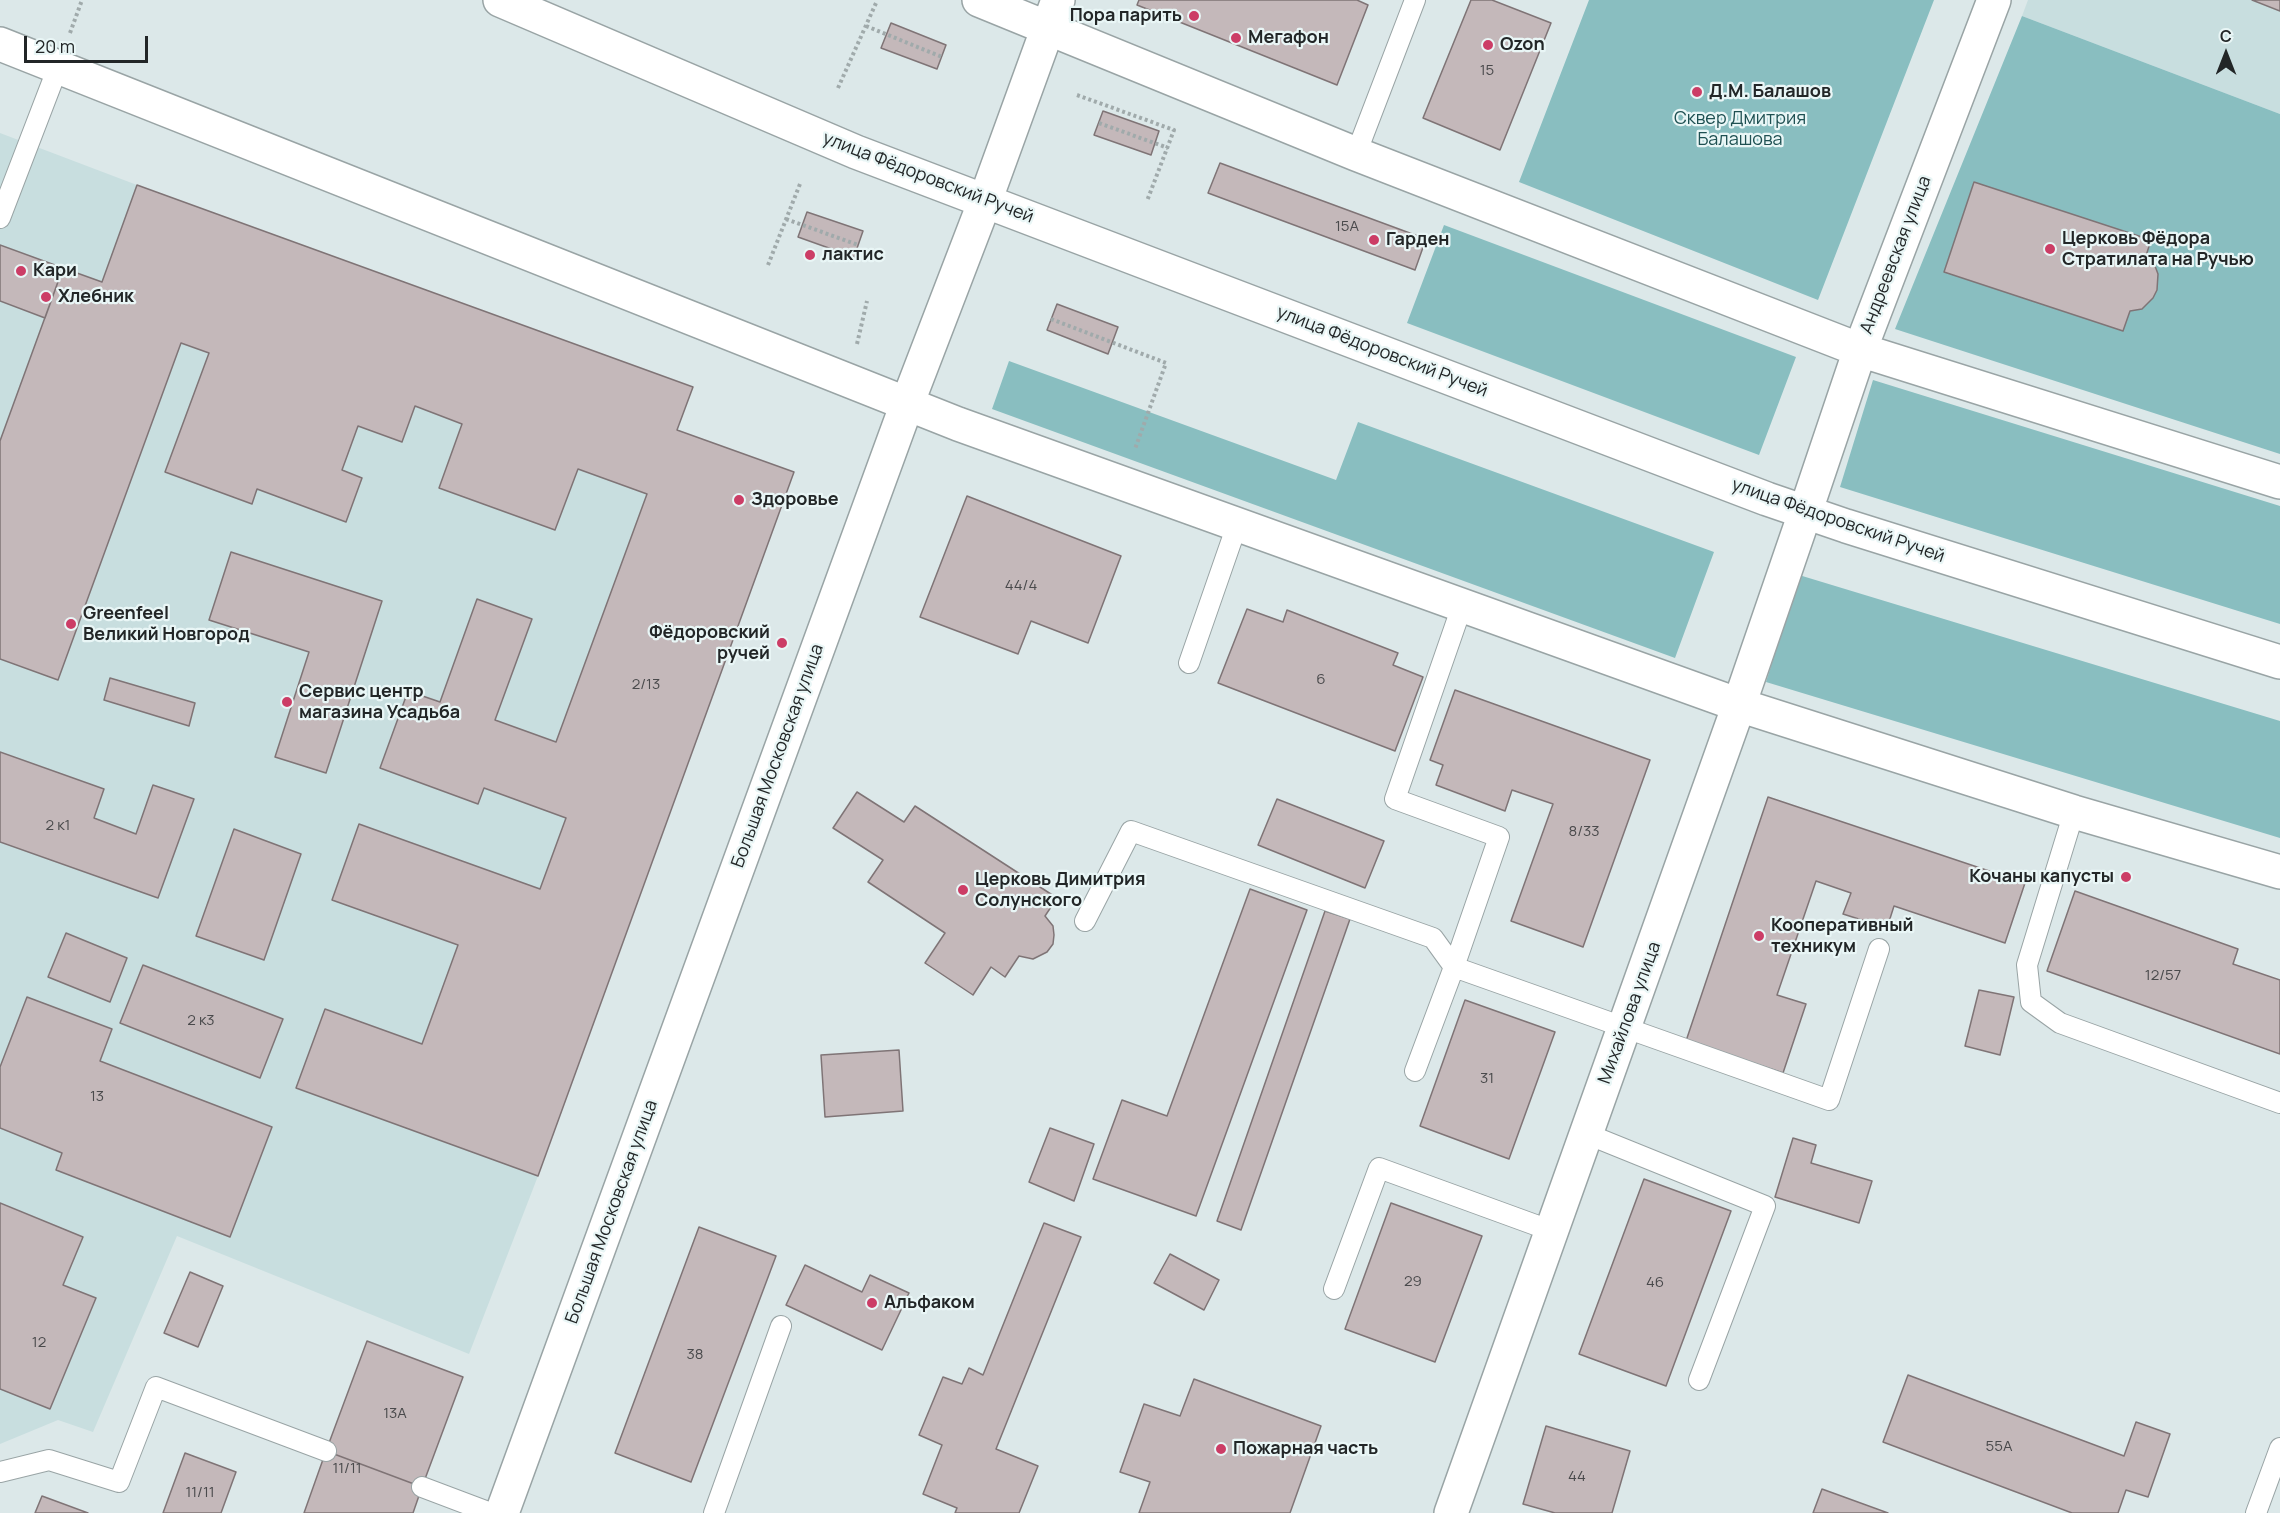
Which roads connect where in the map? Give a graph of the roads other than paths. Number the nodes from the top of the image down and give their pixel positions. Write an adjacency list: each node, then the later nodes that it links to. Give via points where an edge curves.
1 (500, 0): 9 (street, улица Фёдоровский Ручей, via 856,152)
2 (979, 0): 5 (street)
3 (1415, 0): 8 (lane)
4 (1994, 0): 11 (street, Андреевская улица)
5 (1052, 14): 8 (street); 9 (street, Большая Московская улица)
6 (0, 44): 7 (street)
7 (58, 67): 10 (lane); 12 (street)
8 (1356, 154): 11 (street)
9 (985, 201): 12 (street, Большая Московская улица); 14 (street, улица Фёдоровский Ручей)
10 (0, 218)
11 (1860, 350): 13 (street); 14 (street, Андреевская улица)
12 (907, 404): 15 (street); 38 (street, Большая Московская улица)
13 (2280, 482)
14 (1805, 513): 17 (street, улица Фёдоровский Ручей); 19 (street, Михайлова улица)
15 (1238, 525): 16 (street); 18 (lane)
16 (1462, 606): 19 (street); 24 (lane, via 1395,799 1499,837)
17 (2280, 662)
18 (1189, 663)
19 (1739, 705): 20 (street); 25 (street, Михайлова улица)
20 (2074, 812): 21 (street); 27 (lane, via 2027,965 2031,1002 2060,1023)
21 (2280, 872)
22 (1085, 921): 24 (lane, via 1131,831 1433,938)
23 (1879, 949): 25 (lane, via 1829,1100)
24 (1454, 967): 25 (lane); 26 (lane)
25 (1624, 1027): 28 (street, Михайлова улица)
26 (1415, 1071)
27 (2280, 1103)
28 (1587, 1134): 29 (street, Михайлова улица); 32 (lane, via 1765,1206)
29 (1552, 1231): 30 (lane, via 1379,1168); 40 (street, Михайлова улица)
30 (1334, 1289)
31 (781, 1326): 39 (lane)
32 (1699, 1380)
33 (2280, 1448): 41 (lane)
34 (326, 1451): 35 (lane, via 156,1387 119,1482 49,1460)
35 (0, 1472)
36 (422, 1487): 37 (lane)
37 (490, 1513)
38 (502, 1513)
39 (714, 1513)
40 (1451, 1513)
41 (2256, 1513)

